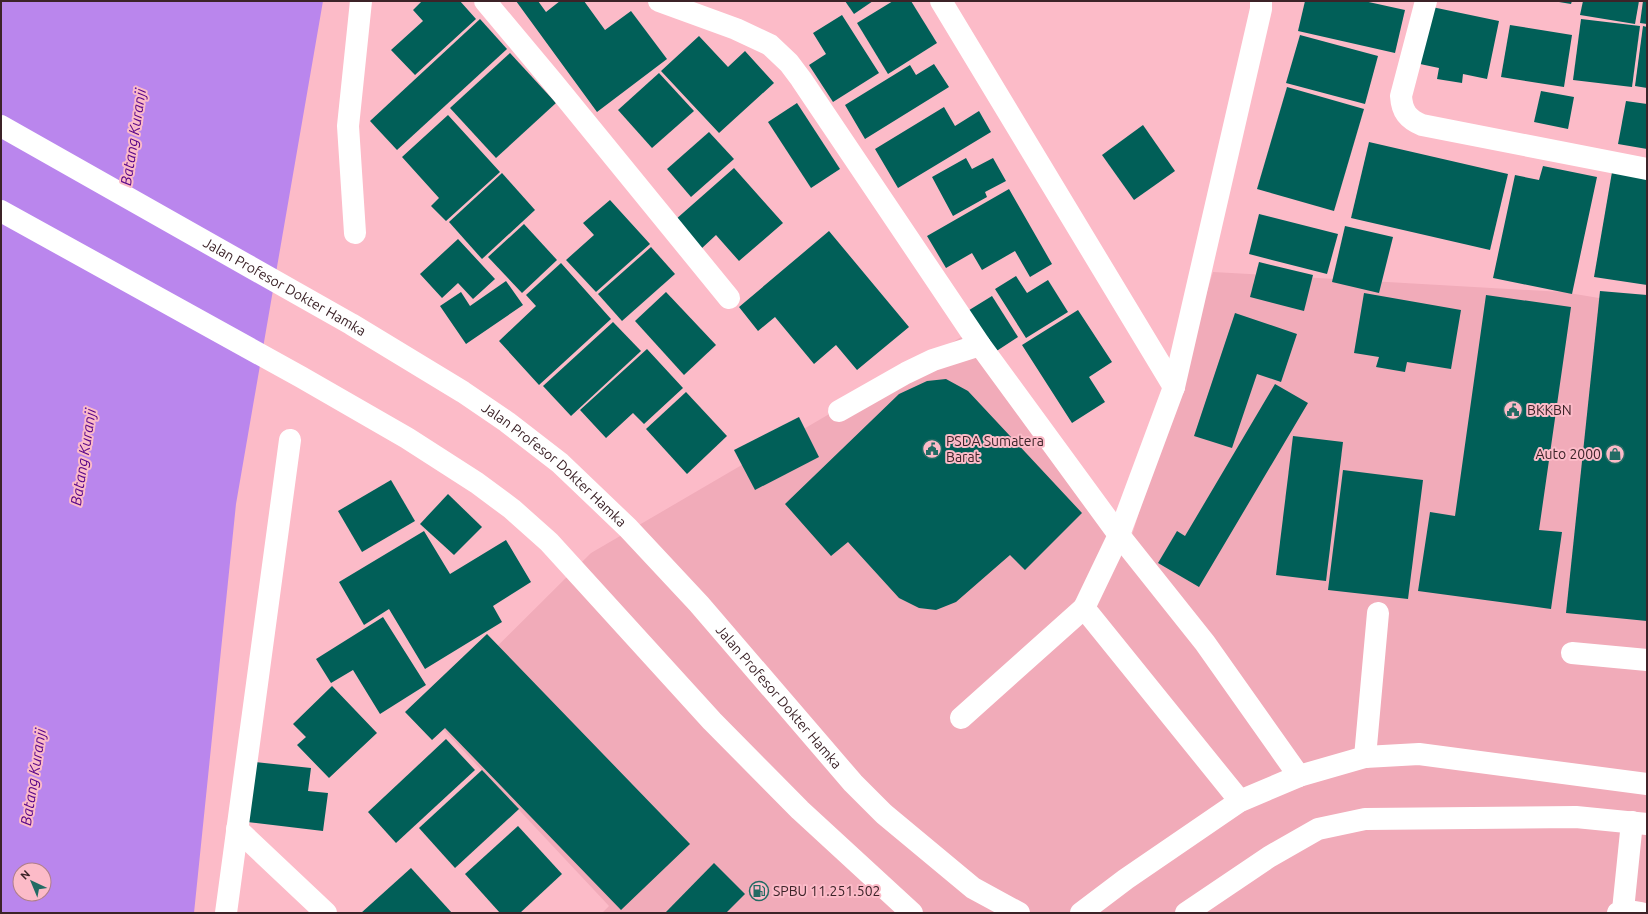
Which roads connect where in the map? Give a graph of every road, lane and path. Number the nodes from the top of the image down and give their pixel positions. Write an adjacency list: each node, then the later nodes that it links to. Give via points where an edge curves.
1 (361, 1): 10 (street, via 348,126)
2 (485, 1): 11 (street)
3 (659, 1): 12 (street, via 736,29 770,45 789,63)
4 (941, 1): 13 (street)
5 (1261, 1): 13 (street)
6 (1426, 1): 8 (street, via 1401,96 1403,109 1409,118 1422,125)
7 (1, 126): 32 (street, Jalan Profesor Dokter Hamka, via 339,318 463,392 507,422 560,463 628,528 693,598 853,784 884,814 973,888)
8 (1647, 169)
9 (1, 211): 31 (street, via 407,438 512,509 549,542 712,721 800,810)
10 (354, 233)
11 (729, 298)
12 (980, 344): 14 (street, via 933,360); 16 (street)
13 (1174, 387): 16 (street)
14 (839, 411)
15 (290, 440): 27 (street)
16 (1119, 535): 17 (street); 23 (street, via 1205,643)
17 (1084, 608): 21 (street); 25 (street)
18 (1378, 613): 22 (street)
19 (1572, 653): 20 (street)
20 (1647, 660)
21 (961, 718)
22 (1365, 758): 23 (street); 24 (street, via 1419,754)
23 (1299, 776): 25 (street)
24 (1647, 784)
25 (1240, 801): 33 (street)
26 (1639, 823): 28 (street); 34 (street, via 1576,817 1365,819 1318,829 1270,856)
27 (237, 829): 29 (street); 30 (street)
28 (1627, 912)
29 (226, 913)
30 (326, 913)
31 (912, 913)
32 (1020, 913)
33 (1081, 913)
34 (1186, 913)

